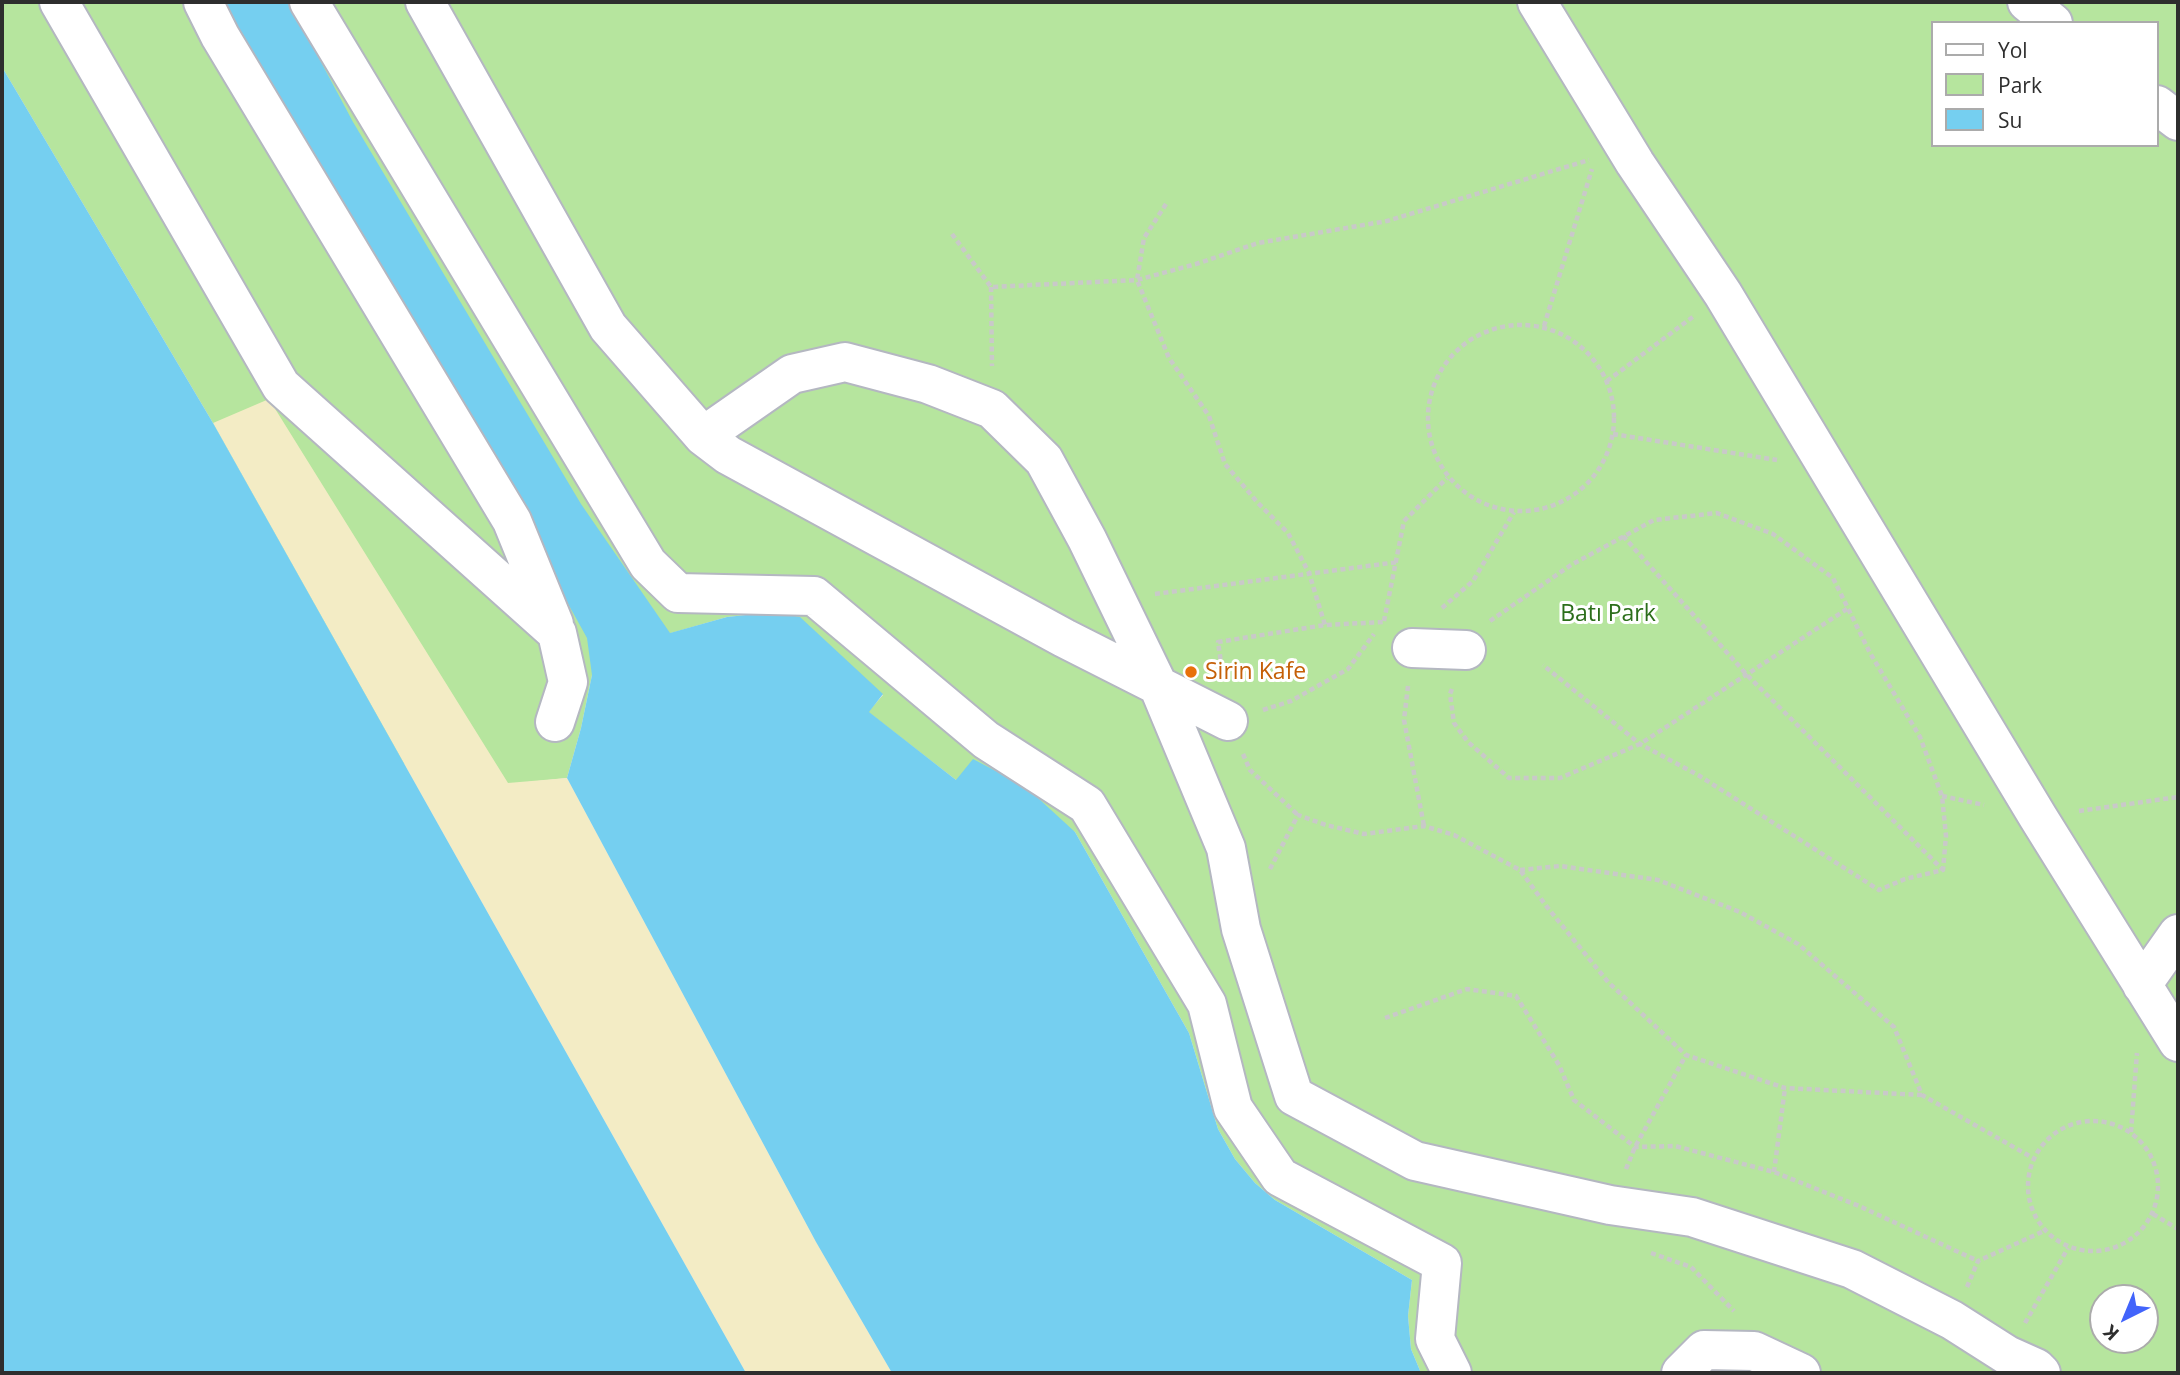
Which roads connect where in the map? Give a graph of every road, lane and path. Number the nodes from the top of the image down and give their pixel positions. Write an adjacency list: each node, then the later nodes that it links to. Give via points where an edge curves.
1 (60, 2): 30 (street, via 281,386)
2 (204, 2): 30 (street, via 220,36 512,521)
3 (309, 2): 66 (street, via 648,564 678,593 814,596 986,740 1087,805 1207,1004 1233,1108 1280,1177 1443,1263 1434,1339)
4 (425, 2): 19 (street, via 608,327)
5 (1537, 2): 14 (street, via 1635,163)
6 (2027, 2): 7 (street)
7 (2051, 21)
8 (2159, 107): 9 (street)
9 (2178, 121)
10 (1166, 204): 12 (path, via 1144,238)
11 (952, 234): 13 (path)
12 (1138, 280): 13 (path); 15 (path, via 1258,243 1387,221 1595,158); 25 (path, via 1169,358 1209,416 1225,464 1288,533)
13 (991, 287): 17 (path)
14 (1723, 294): 16 (path); 20 (street)
15 (1544, 326): 16 (path, via 1582,346); 21 (path, via 1497,326 1455,348 1430,388 1427,435)
16 (1607, 381): 18 (path, via 1614,407)
17 (992, 409): 19 (street, via 928,384 845,362 792,374); 26 (street, via 1044,460)
18 (1613, 434): 20 (path); 22 (path, via 1601,466 1578,492 1548,508)
19 (703, 436): 35 (street, via 728,455 1064,638)
20 (1826, 468): 45 (street)
21 (1447, 478): 22 (path, via 1477,502); 24 (path, via 1404,521)
22 (1514, 512): 31 (path, via 1472,581)
23 (1623, 536): 27 (path, via 1654,520 1717,513 1773,534 1833,578); 32 (path, via 1488,622); 34 (path)
24 (1398, 562): 25 (path); 28 (path)
25 (1309, 573): 26 (path); 29 (path)
26 (1116, 599): 35 (street)
27 (1847, 609): 34 (path); 42 (path, via 1920,737 1942,796)
28 (1384, 621): 29 (path); 31 (path); 36 (path, via 1348,669 1291,701)
29 (1325, 625): 36 (path, via 1218,642)
30 (557, 633): 37 (street, via 568,682)
31 (1415, 635): 32 (street); 40 (path, via 1404,720)
32 (1466, 650): 38 (path, via 1450,694 1454,723 1468,742 1509,778 1560,778)
33 (1543, 665): 38 (path)
34 (1747, 675): 38 (path); 42 (path)
35 (1157, 683): 36 (street); 56 (street, via 1226,848 1241,929 1294,1096 1415,1161)
36 (1228, 721): 39 (path, via 1250,770)
37 (555, 722)
38 (1640, 744): 42 (path, via 1698,775 1880,890)
39 (1298, 815): 40 (path, via 1364,834); 43 (path)
40 (1424, 826): 41 (path, via 1454,835)
41 (1520, 870): 49 (path, via 1608,982); 51 (path, via 1560,866 1658,880 1740,912 1798,944 1894,1027)
42 (1943, 870)
43 (1269, 872)
44 (2178, 934): 45 (street)
45 (2142, 985): 47 (street)
46 (1385, 1018): 53 (path, via 1467,989 1516,996 1559,1065 1574,1100)
47 (2178, 1042)
48 (2137, 1052): 52 (path)
49 (1686, 1055): 50 (path); 53 (path)
50 (1785, 1088): 51 (path); 55 (path)
51 (1922, 1095): 54 (path)
52 (2131, 1132): 54 (path, via 2105,1121 2076,1122 2051,1135); 57 (path, via 2157,1169)
53 (1635, 1147): 55 (path, via 1675,1146); 56 (path)
54 (2033, 1158): 59 (path, via 2027,1196)
55 (1774, 1172): 62 (path)
56 (1610, 1205): 63 (street, via 1692,1217 1852,1269)
57 (2153, 1214): 58 (path); 60 (path, via 2138,1234 2117,1248 2093,1252)
58 (2178, 1229)
59 (2044, 1231): 60 (path); 62 (path)
60 (2068, 1248): 65 (path)
61 (1643, 1250): 64 (path, via 1691,1267 1745,1322)
62 (1978, 1261): 63 (path)
63 (1952, 1320): 65 (street)
64 (1754, 1352): 67 (street, via 1704,1350); 68 (street)
65 (2007, 1355): 69 (street)
66 (1452, 1373)
67 (1681, 1373)
68 (1801, 1373)
69 (2041, 1373)

